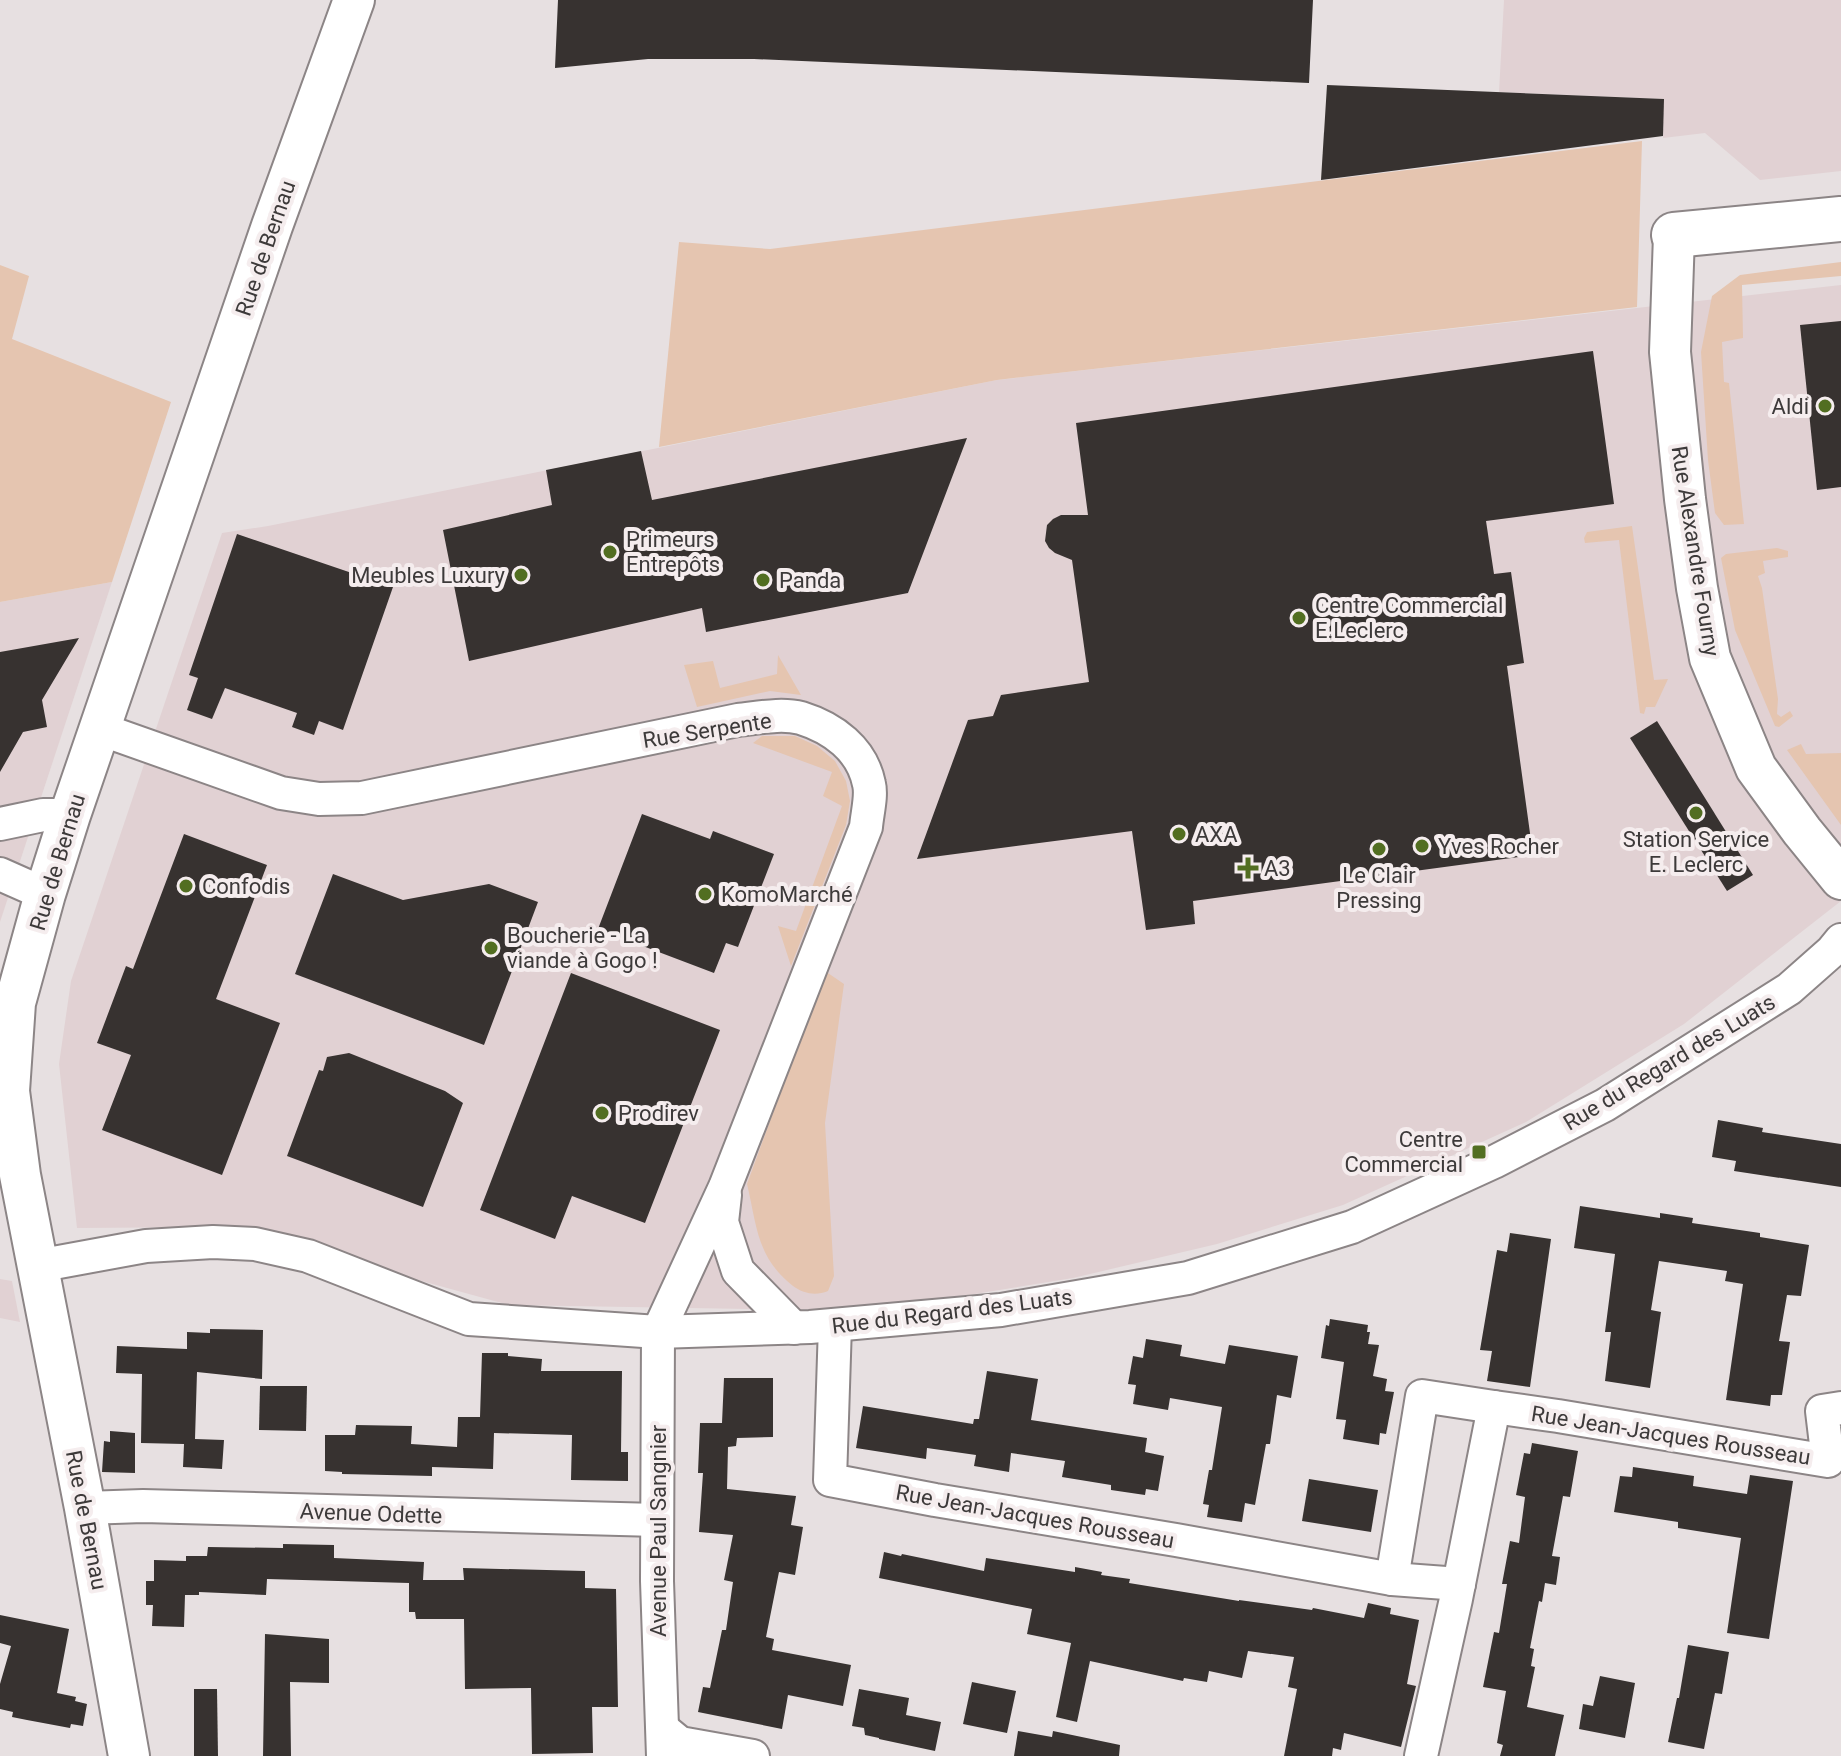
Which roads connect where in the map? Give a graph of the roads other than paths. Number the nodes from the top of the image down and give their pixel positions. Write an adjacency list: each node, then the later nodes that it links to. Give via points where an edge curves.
1 (354, 0): 4 (street, Rue de Bernau)
2 (1841, 219): 3 (main road)
3 (1674, 235): 8 (street, Rue Alexandre Fourny, via 1670,352 1685,499 1710,658 1756,768)
4 (100, 729): 5 (street, Rue de Bernau); 11 (street, Rue Serpente, via 281,793 319,799 362,798 754,718 799,718 839,735 860,758 870,786 866,827)
5 (70, 815): 6 (street); 9 (street, Rue de Bernau)
6 (0, 824)
7 (0, 874): 9 (street)
8 (1841, 879)
9 (45, 894): 12 (street, Rue de Bernau, via 15,1003 9,1091)
10 (1841, 940): 13 (street, Rue du Regard des Luats, via 1789,989 1605,1105 1352,1227 1188,1278 1001,1310)
11 (725, 1187): 14 (street, Rue Serpente, via 722,1222 738,1271); 15 (street, Rue Serpente)
12 (37, 1266): 15 (street, Rue du Regard des Luats, via 146,1246 255,1244 308,1256 469,1319); 18 (street, Rue de Bernau)
13 (835, 1325): 14 (street, Rue du Regard des Luats); 20 (street, Rue Jean-Jacques Rousseau, via 830,1480)
14 (794, 1328): 15 (street, Rue du Regard des Luats)
15 (658, 1332): 19 (street, Avenue Paul Sangnier)
16 (1494, 1407): 17 (street, Rue Jean-Jacques Rousseau, via 1828,1461 1822,1411); 20 (street, Rue Jean-Jacques Rousseau, via 1422,1396); 21 (street)
17 (1841, 1408)
18 (85, 1508): 19 (street, Avenue Odette); 23 (street, Rue de Bernau)
19 (657, 1520): 22 (street, Avenue Paul Sangnier)
20 (1392, 1579): 21 (street, Rue Jean-Jacques Rousseau)
21 (1459, 1584): 25 (street)
22 (663, 1743): 24 (street)
23 (129, 1756)
24 (753, 1756)
25 (1421, 1756)

